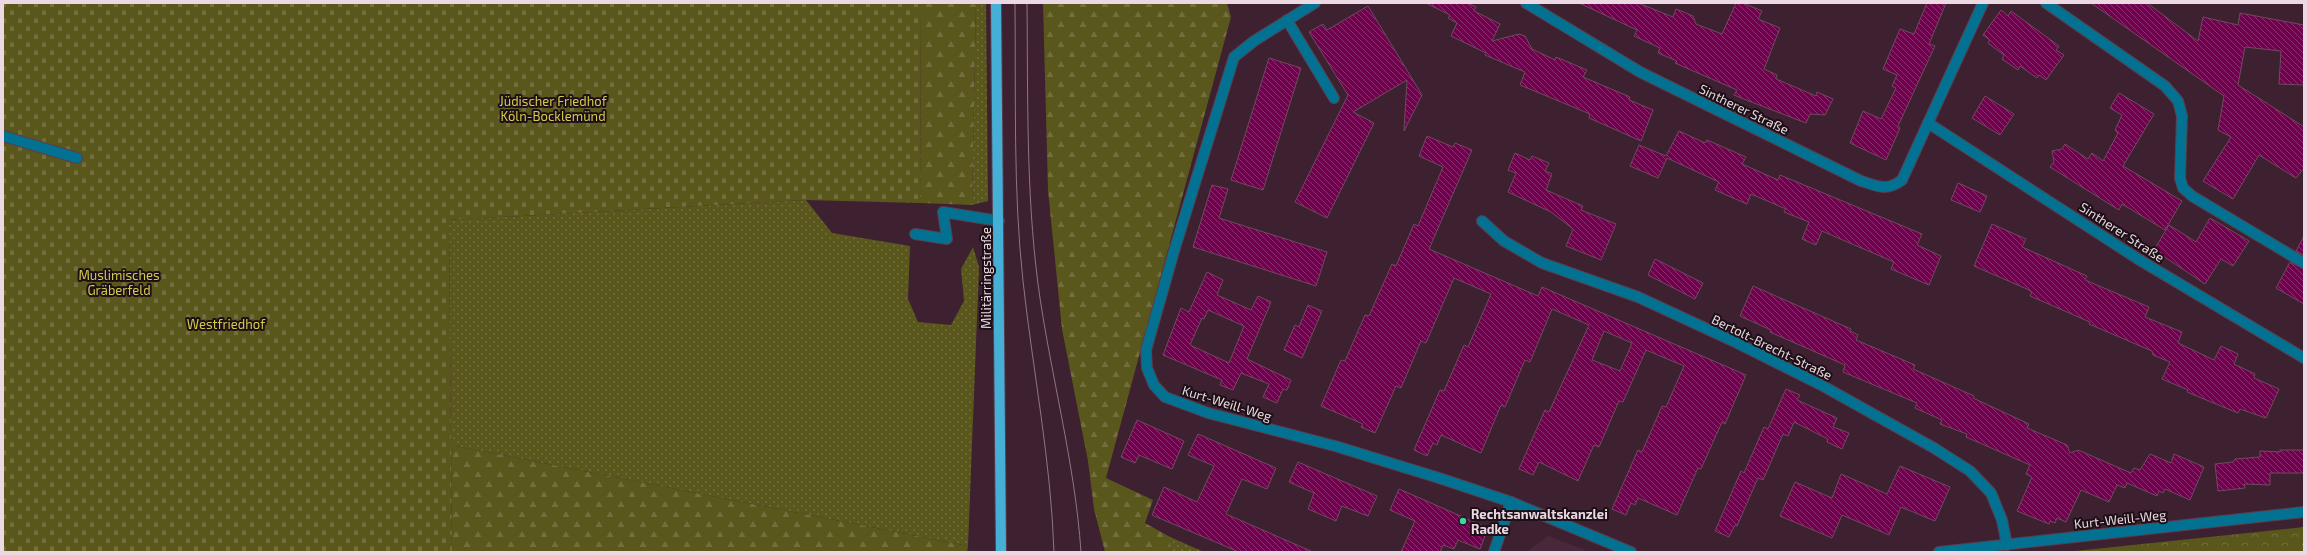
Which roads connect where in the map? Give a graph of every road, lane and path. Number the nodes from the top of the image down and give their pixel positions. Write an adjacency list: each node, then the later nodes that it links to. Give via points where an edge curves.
1 (996, 3): 11 (main road, Militärringstraße)
2 (1315, 3): 6 (street)
3 (1526, 3): 8 (street, Sintherer Straße, via 1640,72 1884,188 1902,180)
4 (1983, 3): 8 (street, Sintherer Straße)
5 (2046, 3): 14 (street, via 2165,86 2178,101 2182,116 2180,178 2183,188)
6 (1288, 20): 7 (street); 16 (street, Kurt-Weill-Weg, via 1234,57 1146,350 1147,368 1154,385 1165,397 1208,413 1335,446)
7 (1334, 98)
8 (1928, 123): 15 (street, Sintherer Straße, via 2138,259)
9 (3, 136): 10 (street)
10 (77, 158)
11 (999, 221): 13 (street, via 943,212 947,239); 19 (main road, Militärringstraße)
12 (1482, 221): 18 (street, Bertolt-Brecht-Straße, via 1504,241 1542,263 1638,298 1733,341 1823,386 1934,448 1970,471 1991,493 2002,520)
13 (914, 234)
14 (2304, 264)
15 (2304, 358)
16 (1511, 502): 20 (street); 21 (street, Kurt-Weill-Weg)
17 (2304, 512): 18 (street, Kurt-Weill-Weg)
18 (2007, 545): 22 (street, Kurt-Weill-Weg)
19 (1001, 552)
20 (1494, 552)
21 (1631, 552)
22 (1939, 552)

